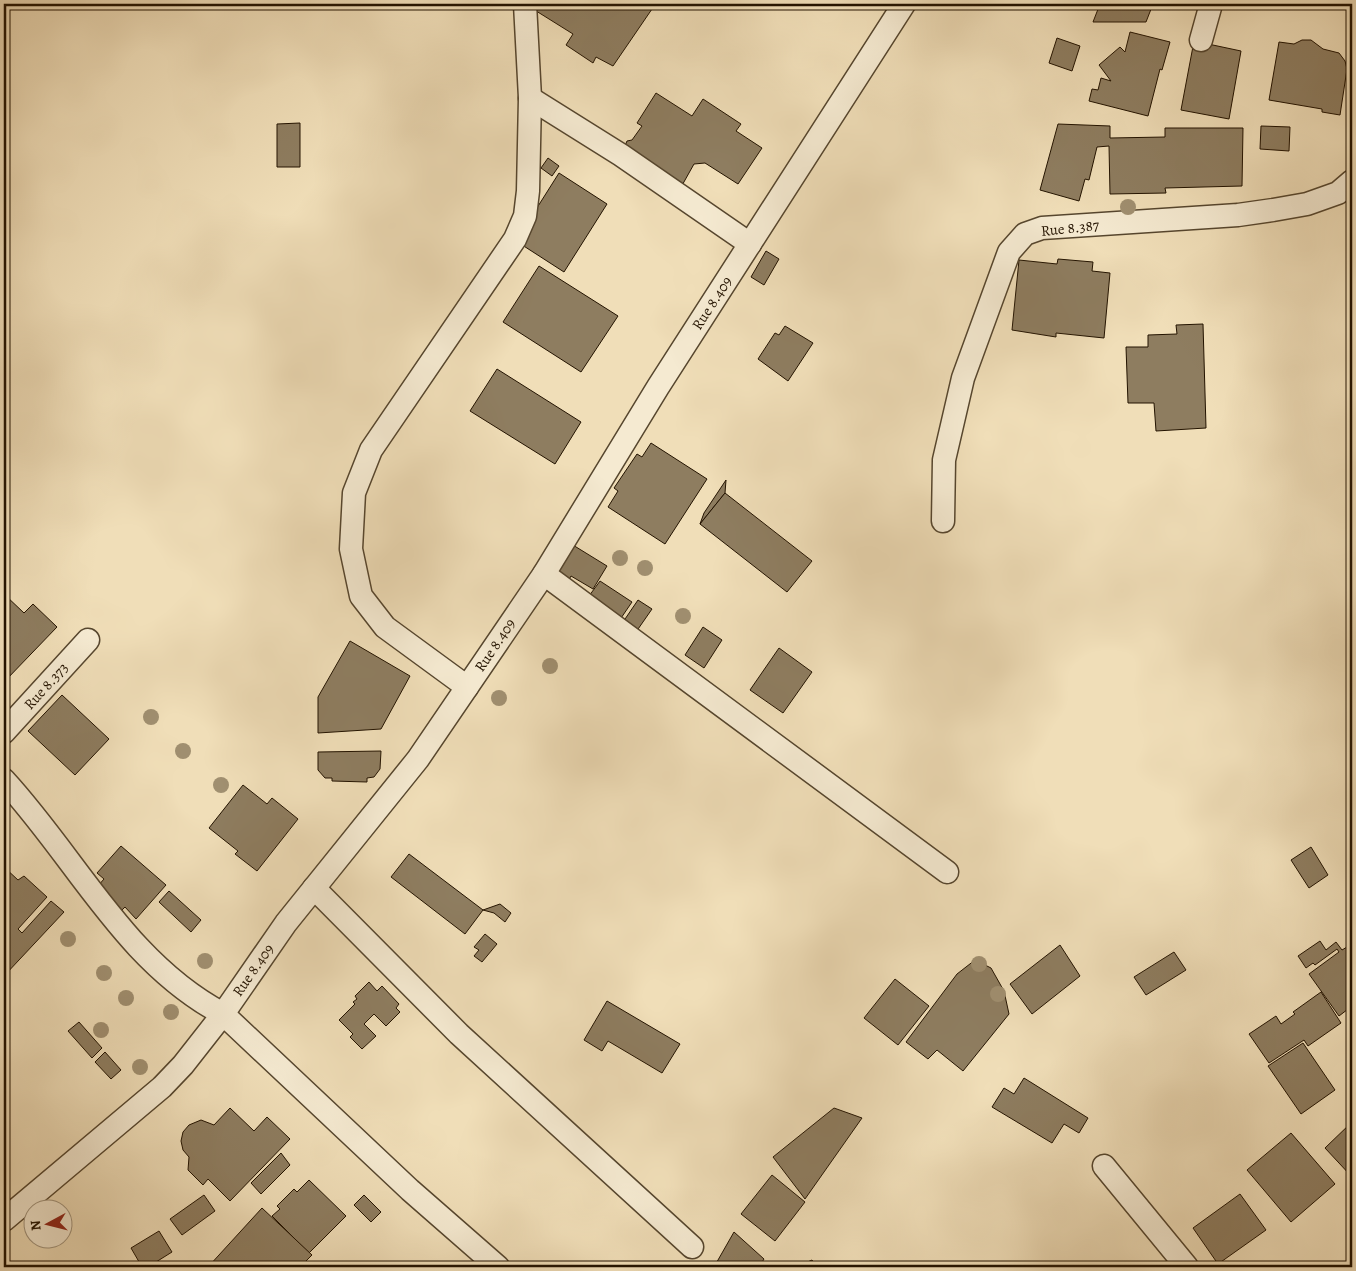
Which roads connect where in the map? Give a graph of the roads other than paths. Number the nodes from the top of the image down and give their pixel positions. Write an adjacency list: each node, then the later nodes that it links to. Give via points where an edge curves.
1 (525, 4): 5 (street)
2 (904, 4): 7 (street, Rue 8.409)
3 (1211, 4): 4 (street)
4 (1201, 40)
5 (530, 98): 7 (street, via 621,155); 11 (street, via 528,191 525,216 515,239 371,450 354,493 351,549 360,596 385,626)
6 (1352, 181): 8 (street, Rue 8.387, via 1338,193 1307,204 1238,216 1042,228 1025,234 1010,252 963,378 944,460)
7 (750, 244): 9 (street, Rue 8.409)
8 (943, 521)
9 (544, 574): 11 (street, Rue 8.409); 14 (street)
10 (88, 640): 12 (street, Rue 8.373)
11 (467, 687): 15 (street, Rue 8.409, via 418,758)
12 (4, 732)
13 (4, 780): 16 (street, via 147,959 198,1001)
14 (947, 872)
15 (314, 888): 16 (street, Rue 8.409); 19 (street, via 459,1034)
16 (223, 1014): 18 (street, Rue 8.409, via 162,1087); 20 (street, via 410,1190)
17 (1104, 1166): 21 (street)
18 (4, 1220)
19 (692, 1247)
20 (498, 1267)
21 (1187, 1267)

